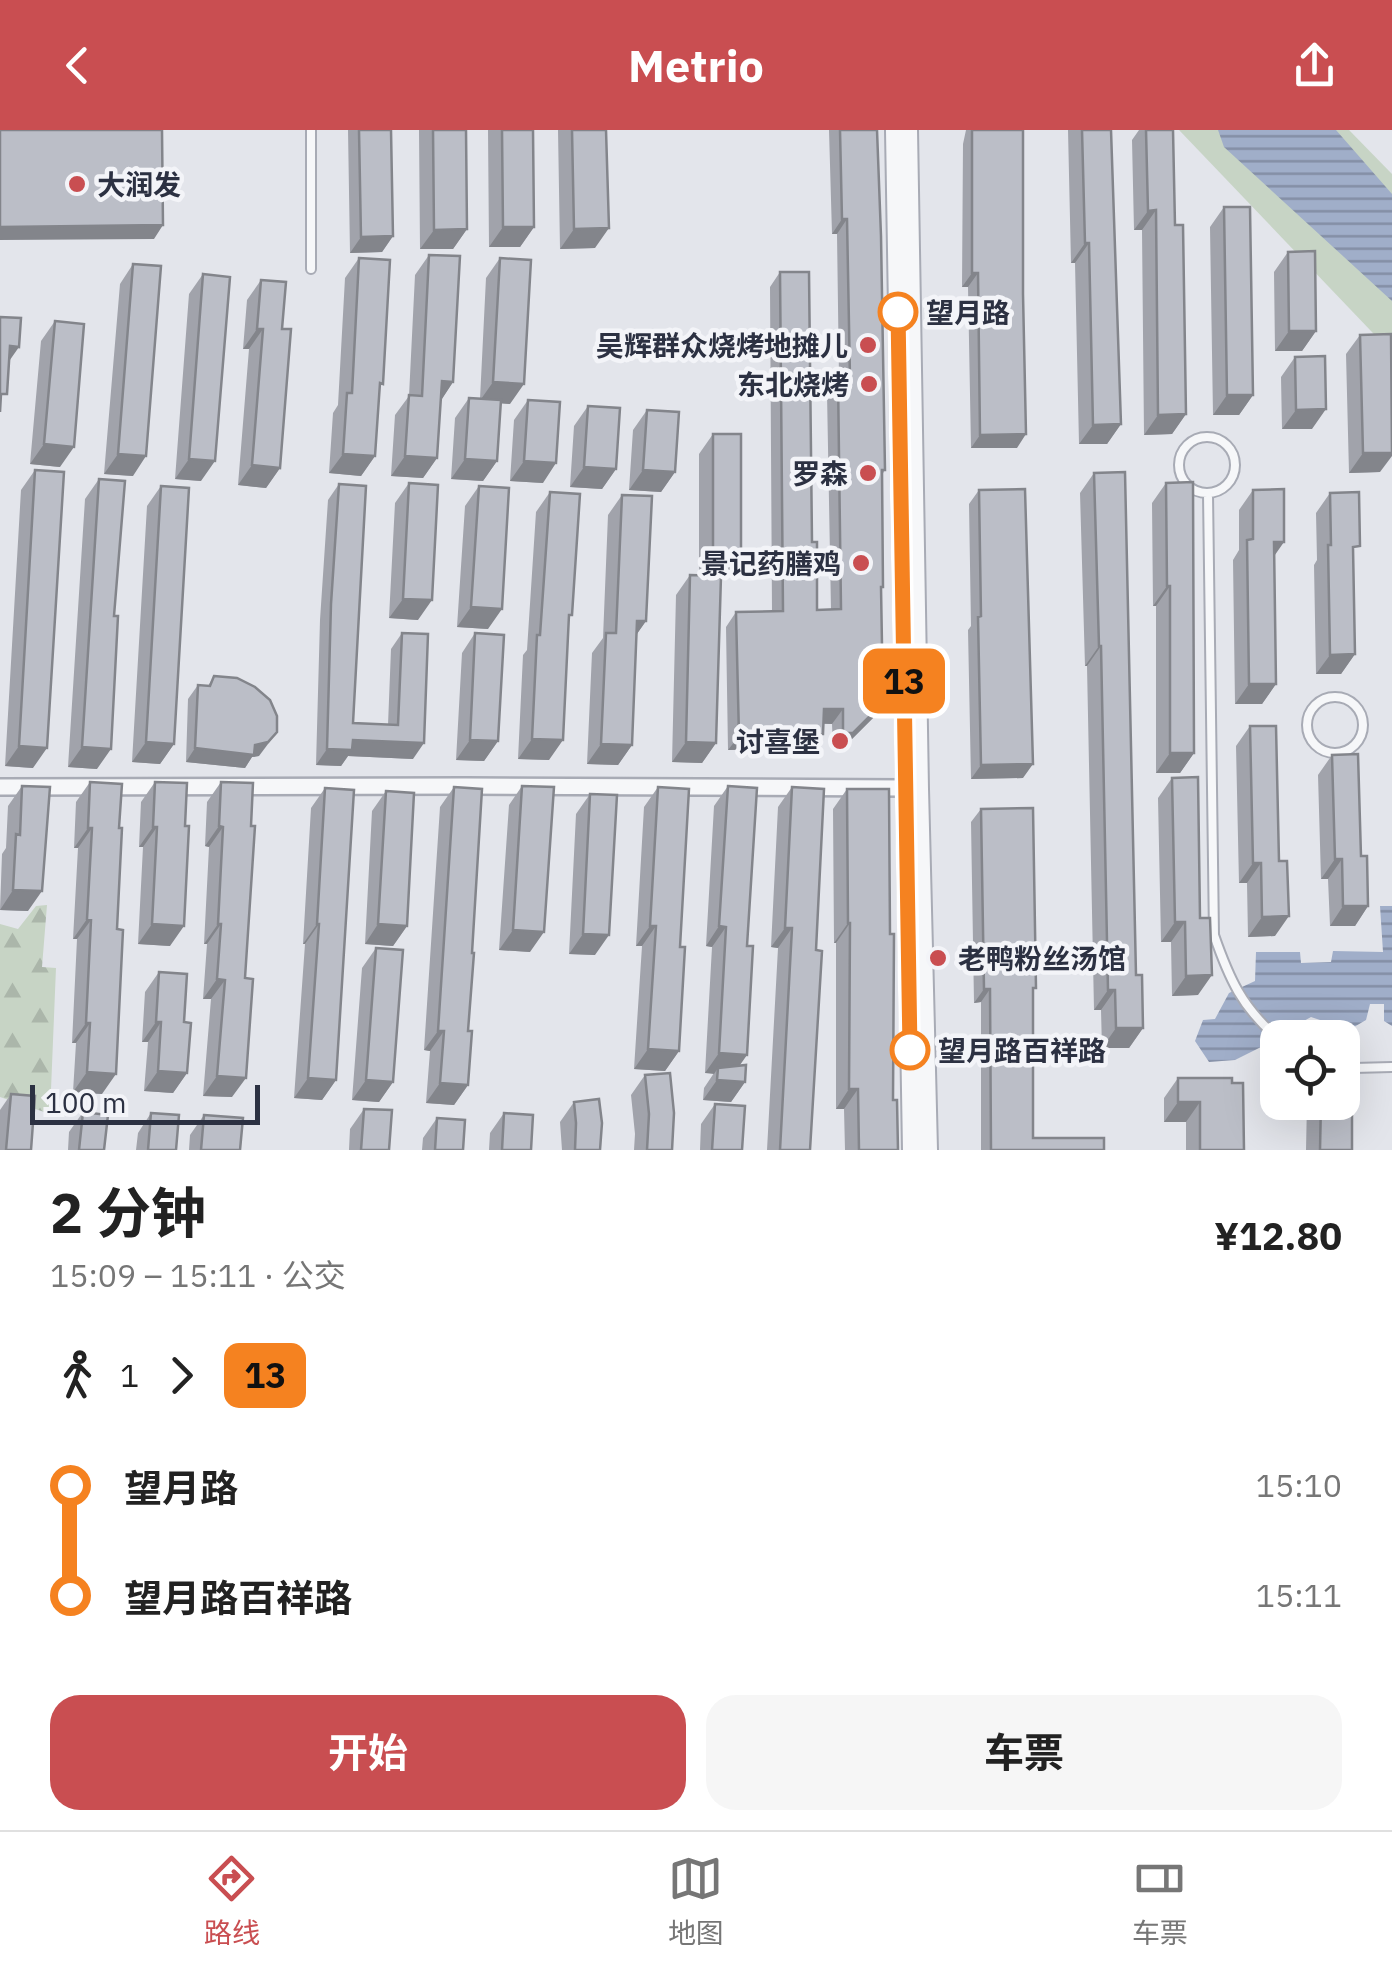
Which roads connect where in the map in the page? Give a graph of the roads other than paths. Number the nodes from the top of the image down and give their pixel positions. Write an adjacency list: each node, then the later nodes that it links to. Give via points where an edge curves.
1 (311, 130): 4 (lane)
2 (895, 130): 8 (street)
3 (908, 130): 13 (street)
4 (311, 269)
5 (1208, 494): 5 (lane, via 1233,479 1236,464 1232,450 1206,436 1192,440 1178,466 1193,491); 9 (lane, via 1214,935 1228,974)
6 (1358, 709): 6 (lane, via 1335,697 1318,702 1307,726 1314,744 1330,753 1349,750 1362,735)
7 (0, 788): 8 (street)
8 (905, 788): 12 (street)
9 (1260, 1020)
10 (1392, 1067): 11 (lane)
11 (1360, 1068)
12 (912, 1150)
13 (928, 1150)

